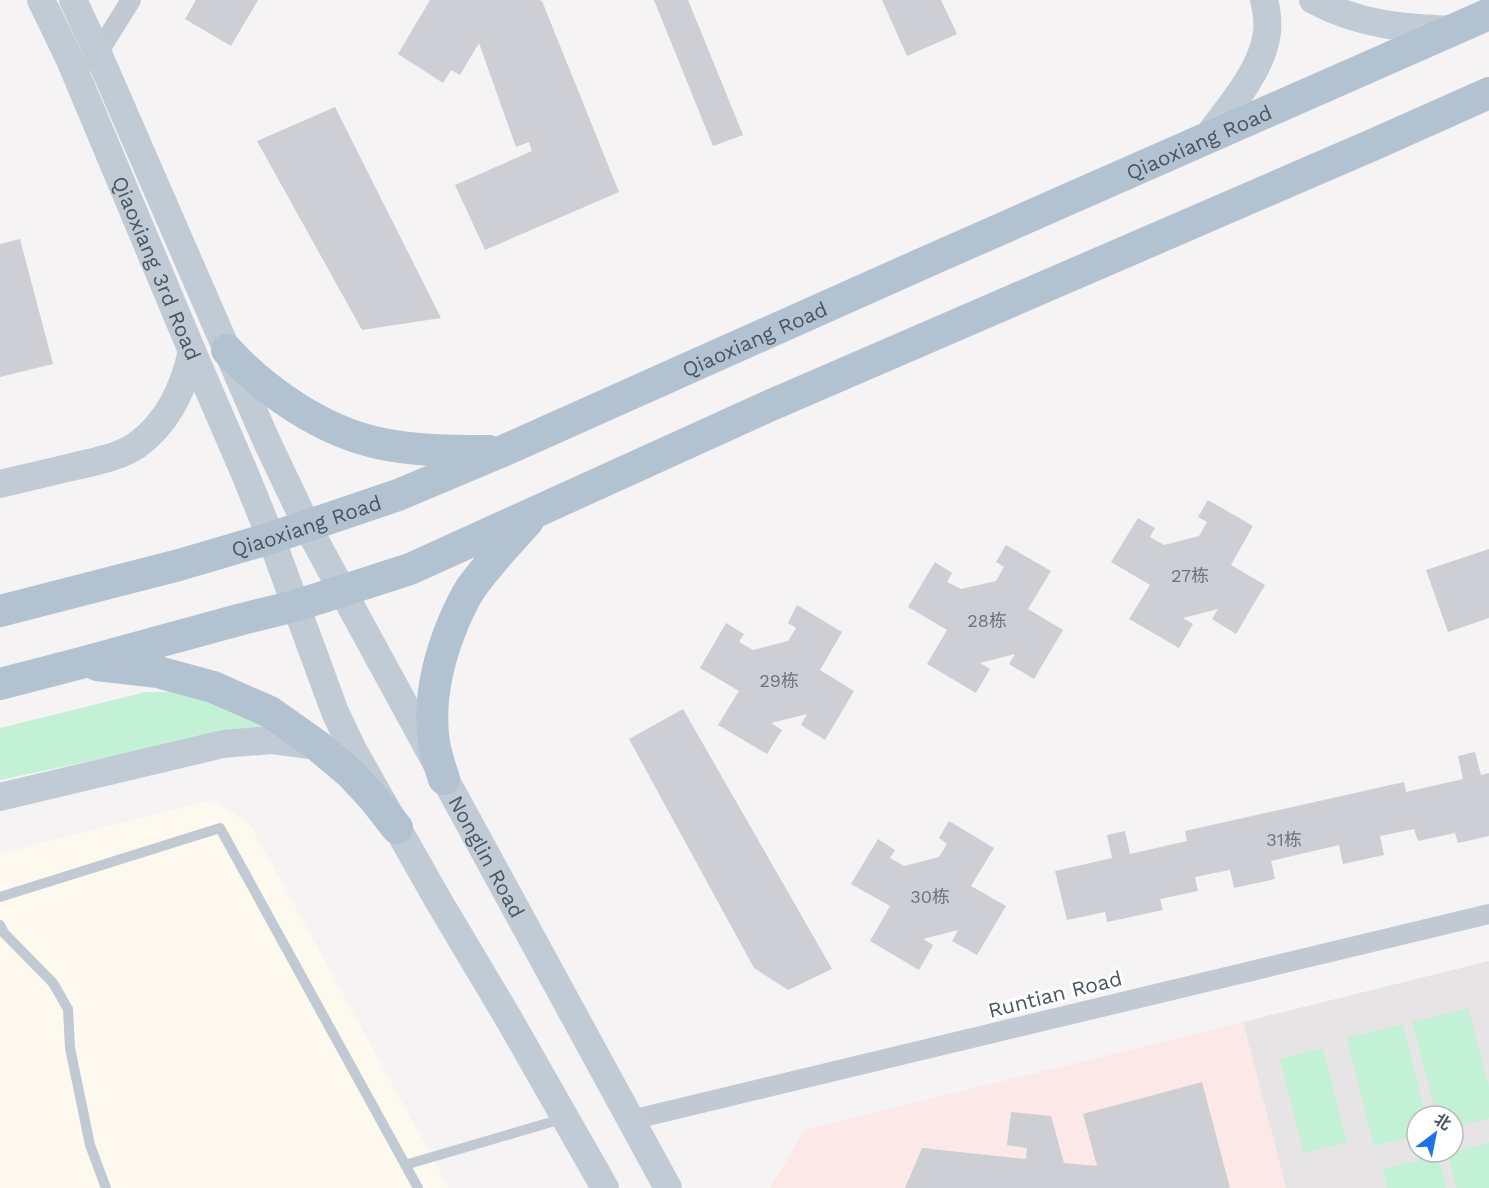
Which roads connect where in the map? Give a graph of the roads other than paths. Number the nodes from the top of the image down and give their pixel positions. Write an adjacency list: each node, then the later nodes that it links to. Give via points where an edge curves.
1 (41, 0): 9 (main road, Qiaoxiang 3rd Road)
2 (73, 0): 8 (main road, Qiaoxiang 3rd Road)
3 (131, 0): 8 (street)
4 (1264, 0): 11 (main road, via 1267,36 1261,57)
5 (1313, 0): 7 (main road, via 1359,20)
6 (1489, 14): 7 (main road, Qiaoxiang Road)
7 (1454, 30): 11 (main road, Qiaoxiang Road)
8 (98, 54): 9 (street); 12 (main road, Qiaoxiang 3rd Road)
9 (80, 84): 13 (main road, Qiaoxiang 3rd Road)
10 (1489, 93): 16 (main road, via 769,406)
11 (1206, 139): 14 (main road, Qiaoxiang Road)
12 (227, 350): 14 (main road, via 279,397 353,435 417,448); 17 (main road, Qiaoxiang 3rd Road)
13 (192, 351): 15 (main road, via 176,400 154,430 136,445 114,457); 18 (main road, Qiaoxiang 3rd Road)
14 (504, 450): 17 (main road, Qiaoxiang Road, via 398,495)
15 (0, 484)
16 (538, 511): 19 (main road, via 410,569); 25 (main road, via 469,590 448,636 435,682 433,715 434,744)
17 (307, 526): 18 (main road, Qiaoxiang Road); 19 (main road, Nonglin Road)
18 (271, 538): 20 (main road, Qiaoxiang Road, via 179,565); 21 (main road)
19 (344, 591): 21 (main road); 25 (main road, Nonglin Road)
20 (9, 604)
21 (295, 606): 22 (main road); 27 (main road, via 335,712)
22 (81, 663): 23 (main road); 24 (main road, via 158,672 213,687 270,712)
23 (0, 684)
24 (318, 746): 26 (main road, via 272,740 224,744); 27 (main road, via 350,773)
25 (444, 779): 32 (main road, Nonglin Road)
26 (0, 797)
27 (397, 828): 31 (main road)
28 (0, 897): 33 (lane, via 220,828)
29 (1489, 914): 32 (street, Runtian Road)
30 (0, 925): 34 (lane, via 53,982 68,1009 70,1048 90,1144)
31 (565, 1118): 33 (lane); 36 (main road)
32 (631, 1120): 37 (main road, Nonglin Road)
33 (405, 1165): 35 (lane)
34 (106, 1188)
35 (418, 1188)
36 (604, 1188)
37 (668, 1188)

